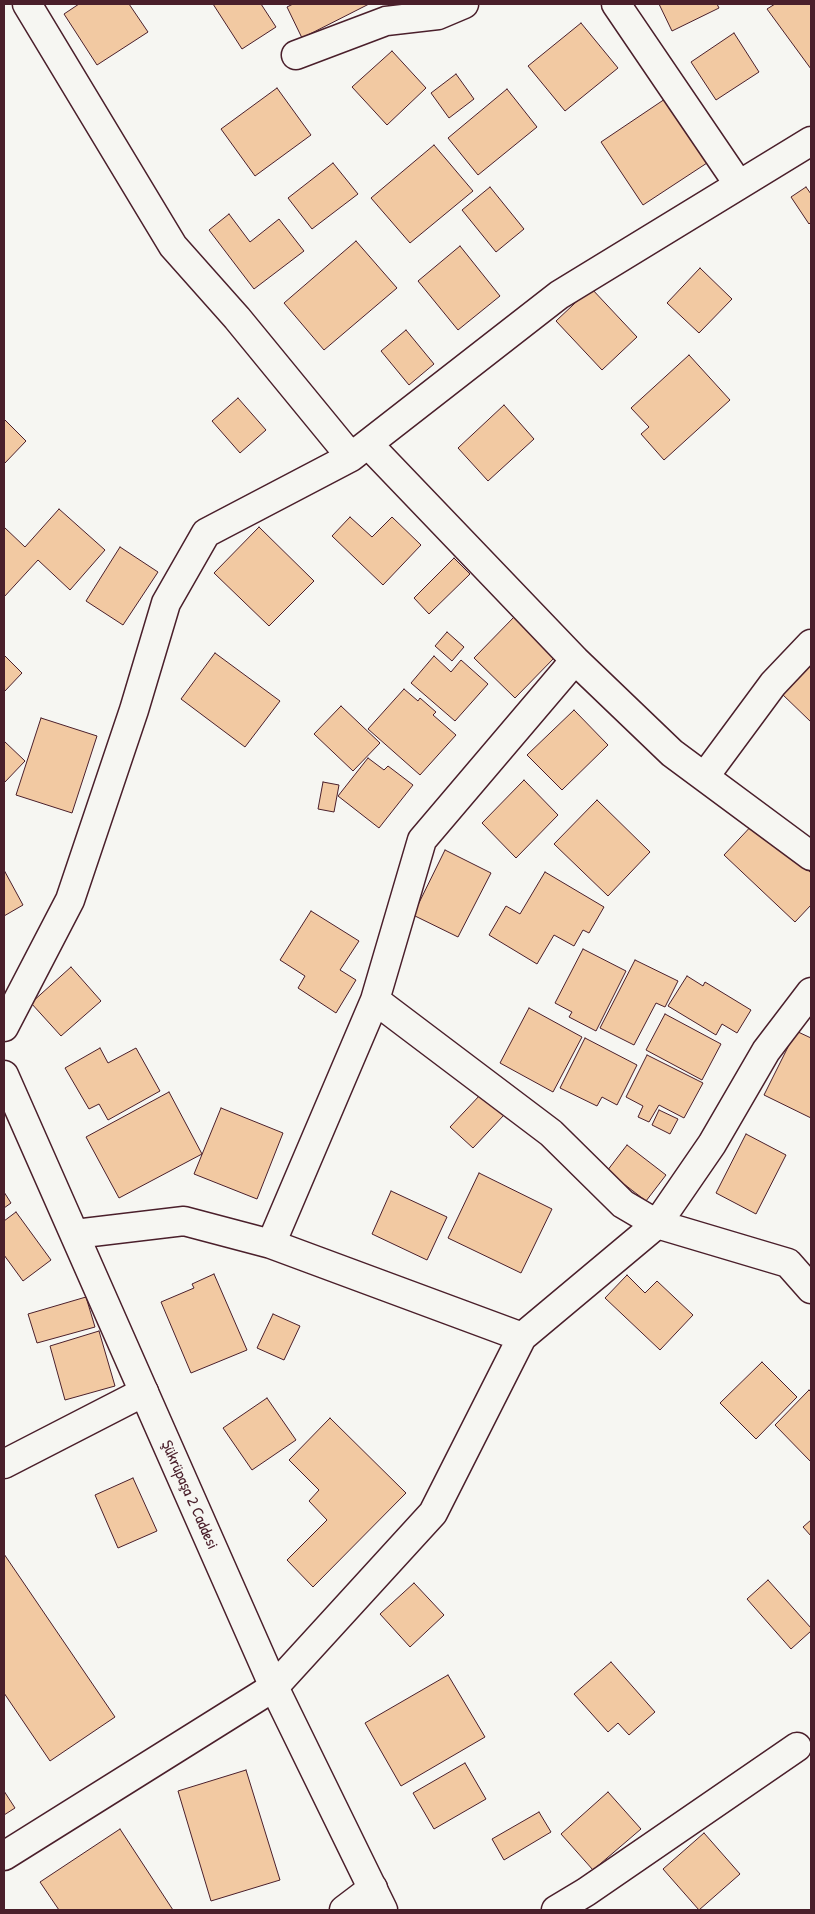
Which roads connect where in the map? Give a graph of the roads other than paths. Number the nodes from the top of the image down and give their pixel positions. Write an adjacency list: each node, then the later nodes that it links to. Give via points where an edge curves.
1 (27, 4): 7 (street, via 173,246)
2 (464, 4): 4 (street, via 438,16 386,21)
3 (616, 4): 6 (street)
4 (296, 55)
5 (811, 140): 6 (street)
6 (739, 185): 7 (street, via 559,295)
7 (360, 451): 9 (street); 14 (street, via 206,534 166,603 70,900)
8 (811, 644): 10 (street, via 773,684)
9 (575, 660): 10 (street, via 672,753); 13 (street, via 422,840)
10 (705, 776): 11 (street)
11 (811, 856)
12 (811, 992): 16 (street, via 766,1050 712,1144)
13 (376, 1000): 16 (street, via 551,1133 623,1204); 18 (street)
14 (4, 1027)
15 (4, 1075): 17 (street, Şükrüpaşa 2 Caddesi)
16 (657, 1224): 19 (street, via 788,1263); 20 (street)
17 (75, 1234): 18 (street, via 184,1221); 21 (street, Şükrüpaşa 2 Caddesi)
18 (271, 1244): 20 (street)
19 (811, 1289)
20 (522, 1337): 23 (street, via 433,1513)
21 (144, 1392): 22 (street); 23 (street, Şükrüpaşa 2 Caddesi)
22 (4, 1464)
23 (274, 1687): 25 (street); 26 (street, Şükrüpaşa 2 Caddesi)
24 (797, 1747): 28 (street)
25 (4, 1856)
26 (378, 1899): 27 (street)
27 (344, 1910)
28 (556, 1910)

